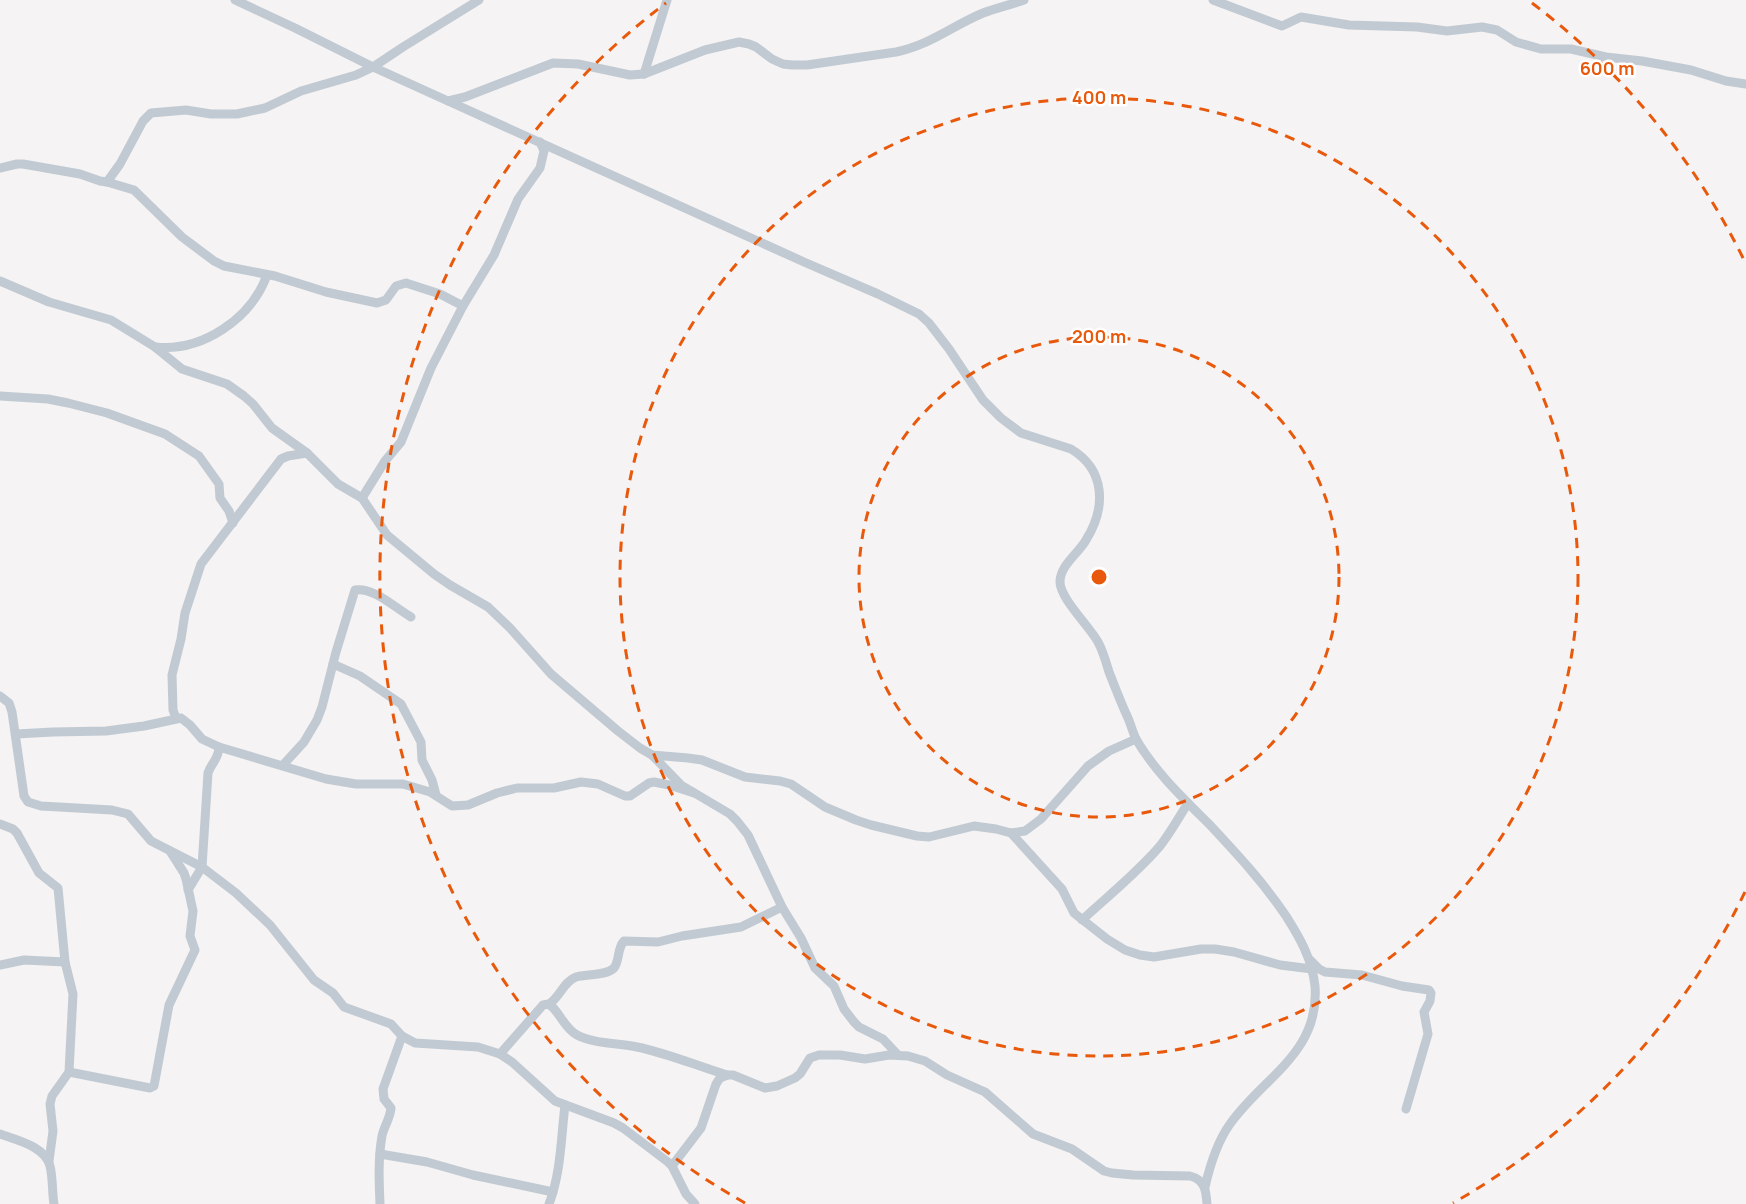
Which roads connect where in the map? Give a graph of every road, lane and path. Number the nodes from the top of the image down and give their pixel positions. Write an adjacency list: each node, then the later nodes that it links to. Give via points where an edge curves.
1 (235, 0): 6 (street)
2 (479, 0): 6 (street)
3 (667, 0): 7 (street)
4 (1024, 0): 7 (street, via 981,14 907,50 792,66 739,42 705,50)
5 (1213, 0): 8 (street, via 1282,26 1304,17 1349,25 1447,31 1482,27 1541,49 1583,51)
6 (373, 68): 9 (street); 12 (street, via 246,113 151,113)
7 (644, 74): 9 (street, via 553,63)
8 (1746, 84)
9 (448, 101): 10 (street)
10 (540, 142): 15 (street, via 544,155 540,168 518,199 494,255); 26 (street, via 919,314 1001,418 1022,433 1071,449 1085,460 1099,481 1100,495 1086,542 1065,567 1059,584 1098,643)
11 (0, 168): 12 (street, via 23,164)
12 (107, 182): 13 (street, via 134,190 182,237 214,261)
13 (267, 275): 15 (street, via 377,303 386,300 396,286 406,283); 16 (street, via 252,302 218,333 199,343 171,349)
14 (0, 281): 16 (street, via 49,302 111,320)
15 (463, 306): 19 (street, via 431,368 401,442)
16 (155, 347): 18 (street, via 182,369 234,389 253,404 272,428)
17 (0, 396): 20 (street, via 68,403 165,434 199,456 219,484 220,498)
18 (307, 453): 19 (street, via 338,484); 20 (street, via 281,459)
19 (362, 498): 28 (street, via 387,535 434,574 488,607 551,674)
20 (233, 522): 24 (street, via 204,558 185,613 172,675 172,710)
21 (411, 617): 22 (street, via 376,594 355,590)
22 (333, 664): 29 (street, via 317,720); 31 (street, via 367,680 401,704 421,742 422,760)
23 (0, 696): 25 (street, via 9,703)
24 (176, 718): 25 (street, via 106,731); 27 (street, via 185,720 202,739)
25 (16, 734): 35 (street, via 28,802 122,812 131,816 151,841)
26 (1136, 738): 32 (street); 34 (street, via 1088,766 1030,829)
27 (219, 747): 29 (street); 36 (street, via 208,773)
28 (652, 755): 30 (street); 34 (street, via 702,760 745,777 791,784 838,813 917,836 974,826)
29 (283, 765): 31 (street, via 326,779 356,784 403,784)
30 (694, 793): 31 (street, via 654,782 625,796 598,784 581,782 554,788 517,788 457,806); 38 (street, via 737,820)
31 (436, 795)
32 (1188, 803): 39 (street, via 1151,856); 42 (street, via 1270,892)
33 (0, 824): 40 (street, via 17,833 39,873 58,888)
34 (1011, 833): 39 (street, via 1062,889 1069,906)
35 (170, 851): 36 (street); 37 (street, via 184,873)
36 (201, 867): 37 (street); 44 (street, via 270,925 314,980 344,1006 391,1024)
37 (188, 890): 47 (street, via 193,911 190,936 195,953 170,1005 154,1086)
38 (782, 907): 43 (street, via 741,927 658,942 624,941 613,969 569,980); 46 (street, via 815,968 834,986 849,1017 883,1039)
39 (1082, 920): 42 (street, via 1125,950 1140,955 1154,957 1215,949 1294,968)
40 (64, 962): 41 (street, via 24,960); 47 (street, via 73,994)
41 (0, 965)
42 (1311, 965): 50 (street, via 1325,972 1362,975 1424,988 1431,993 1424,1012 1427,1041); 55 (street, via 1315,1010 1307,1033 1288,1063 1232,1121 1214,1154)
43 (549, 1004): 45 (street, via 543,1005); 48 (street, via 569,1029 589,1040 639,1047)
44 (402, 1035): 45 (street, via 415,1043 465,1046); 52 (street, via 383,1089 384,1100 391,1108)
45 (500, 1054): 49 (street)
46 (898, 1055): 48 (street, via 872,1059 814,1056 795,1078 770,1088); 55 (street, via 925,1061 985,1092 1033,1134 1072,1149 1104,1171 1190,1176)
47 (69, 1072): 53 (street, via 50,1104 53,1131)
48 (727, 1075): 54 (street, via 716,1084 700,1128)
49 (565, 1105): 54 (street, via 623,1128); 56 (street)
50 (1406, 1109)
51 (0, 1134): 53 (street, via 32,1146)
52 (380, 1154): 56 (street); 58 (street)
53 (49, 1161): 57 (street)
54 (672, 1166): 60 (street)
55 (1205, 1186): 61 (street)
56 (553, 1192): 59 (street)
57 (54, 1204)
58 (380, 1204)
59 (549, 1204)
60 (695, 1204)
61 (1207, 1204)

